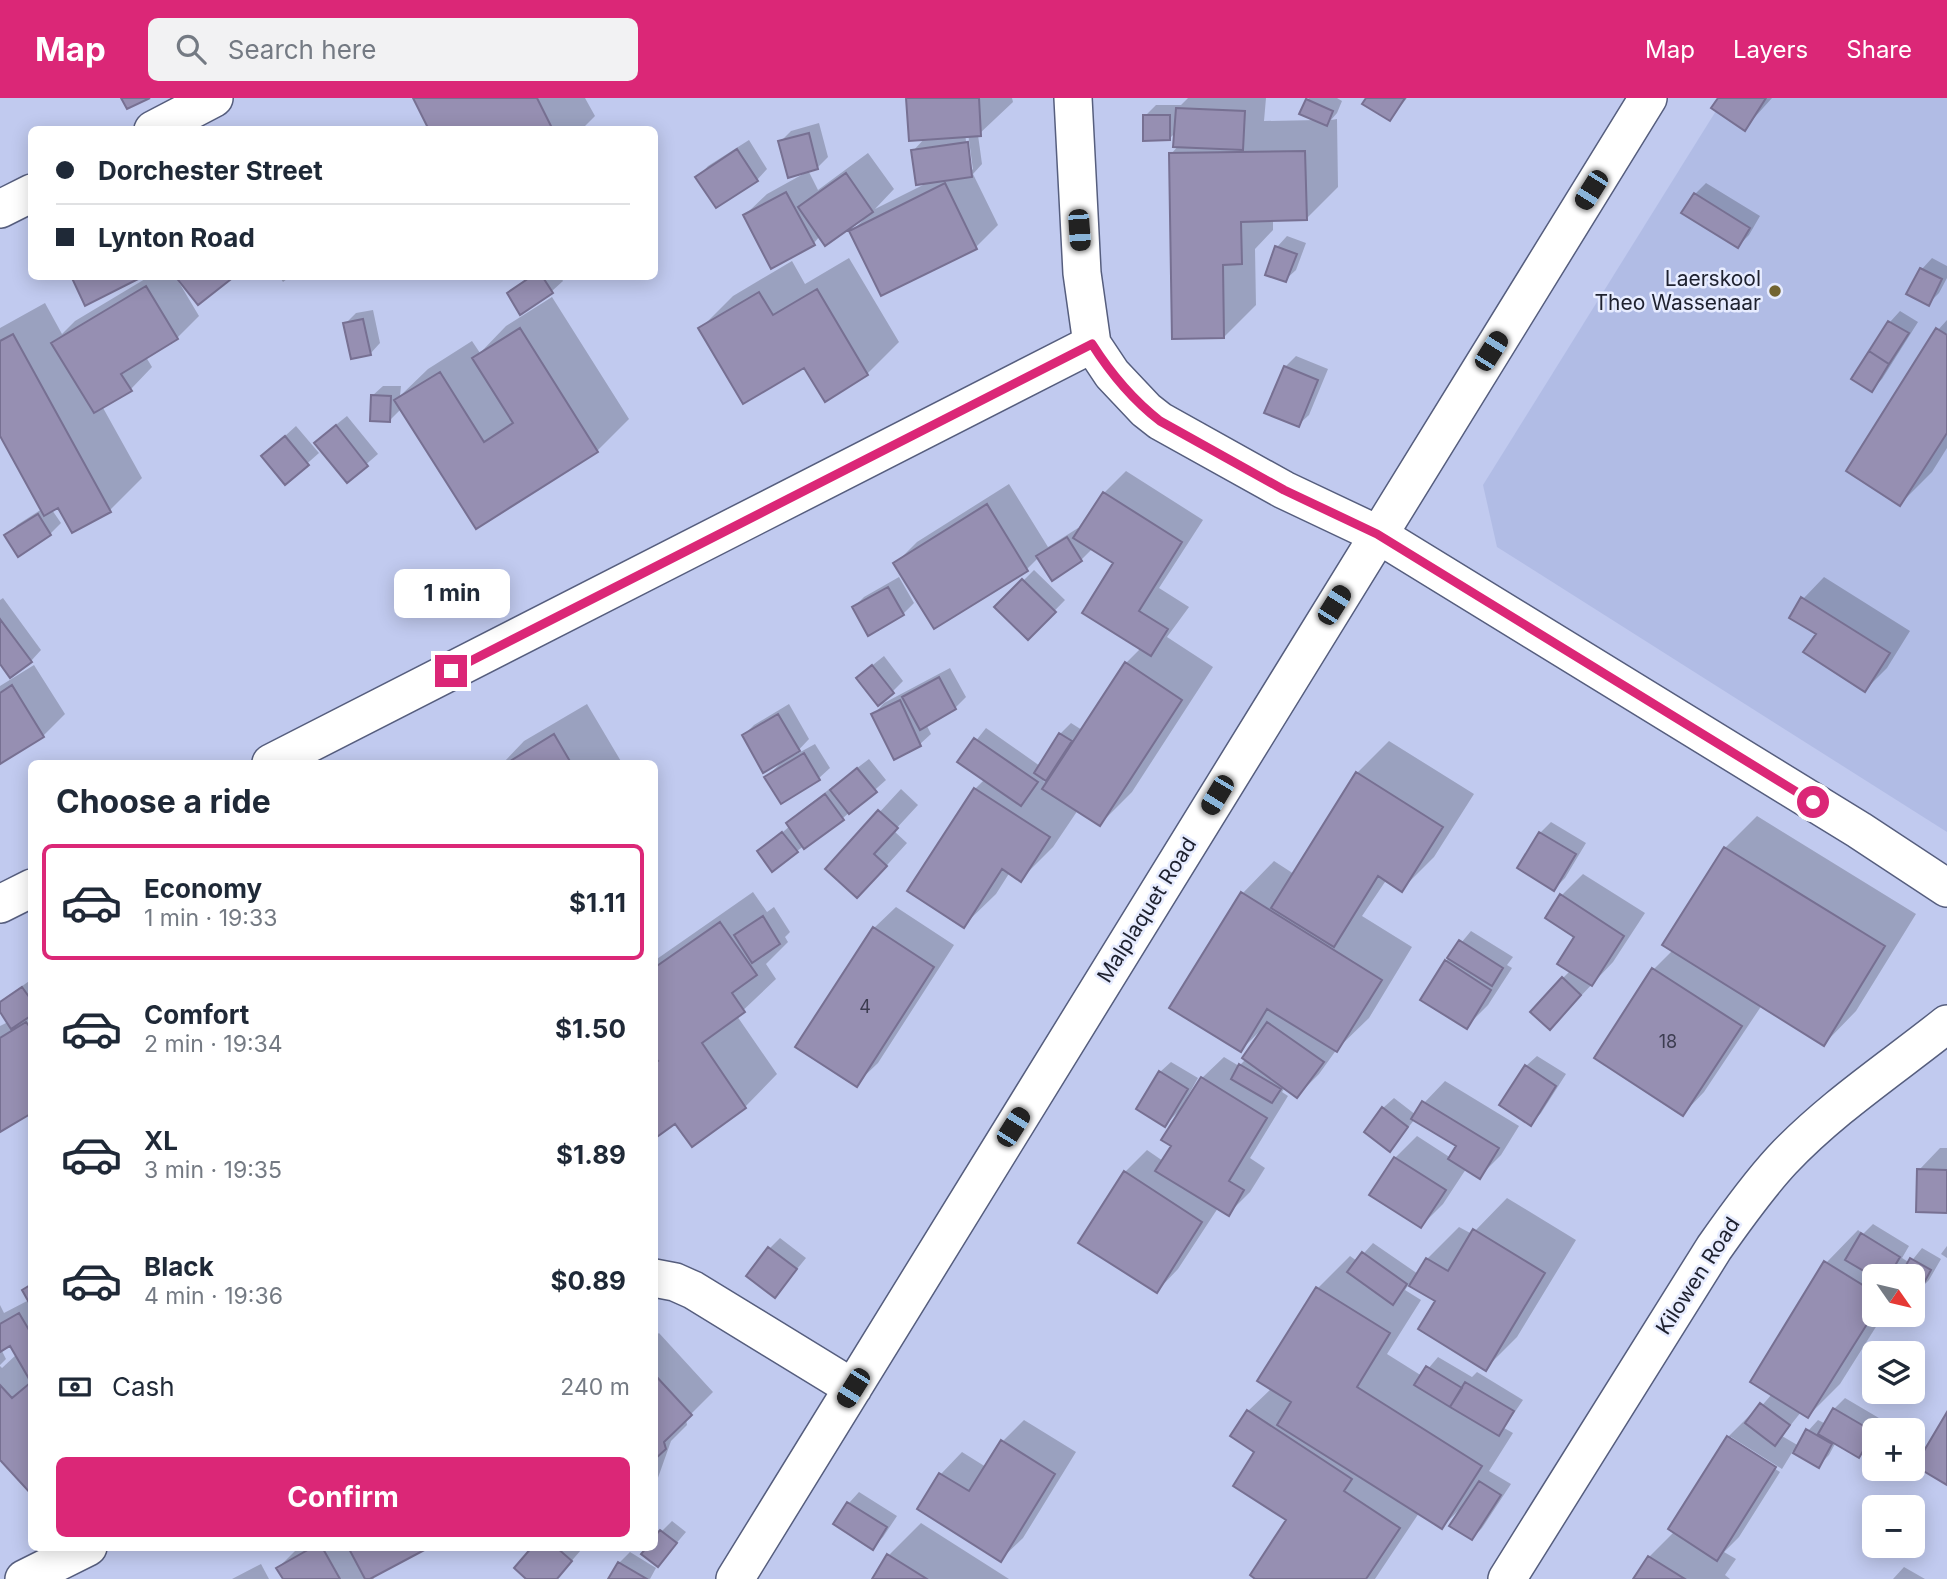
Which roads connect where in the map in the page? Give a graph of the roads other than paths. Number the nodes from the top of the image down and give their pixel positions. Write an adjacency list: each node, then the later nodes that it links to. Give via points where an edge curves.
1 (214, 98): 4 (street)
2 (1073, 98): 7 (street, via 1082,273)
3 (1648, 98): 8 (street, Malplaquet Road)
4 (161, 126)
5 (28, 195): 6 (street)
6 (0, 209)
7 (1092, 344): 8 (street, via 1112,374 1160,421 1284,490); 9 (street)
8 (1377, 534): 10 (street); 15 (street, Malplaquet Road)
9 (277, 760)
10 (1947, 888)
11 (28, 890): 12 (street)
12 (0, 904)
13 (1947, 1024): 19 (street, Kilowen Road, via 1837,1110 1783,1160 1743,1207)
14 (658, 1279): 15 (street, via 693,1290)
15 (853, 1388): 18 (street, Malplaquet Road)
16 (80, 1551): 17 (street)
17 (24, 1579)
18 (735, 1579)
19 (1507, 1579)

